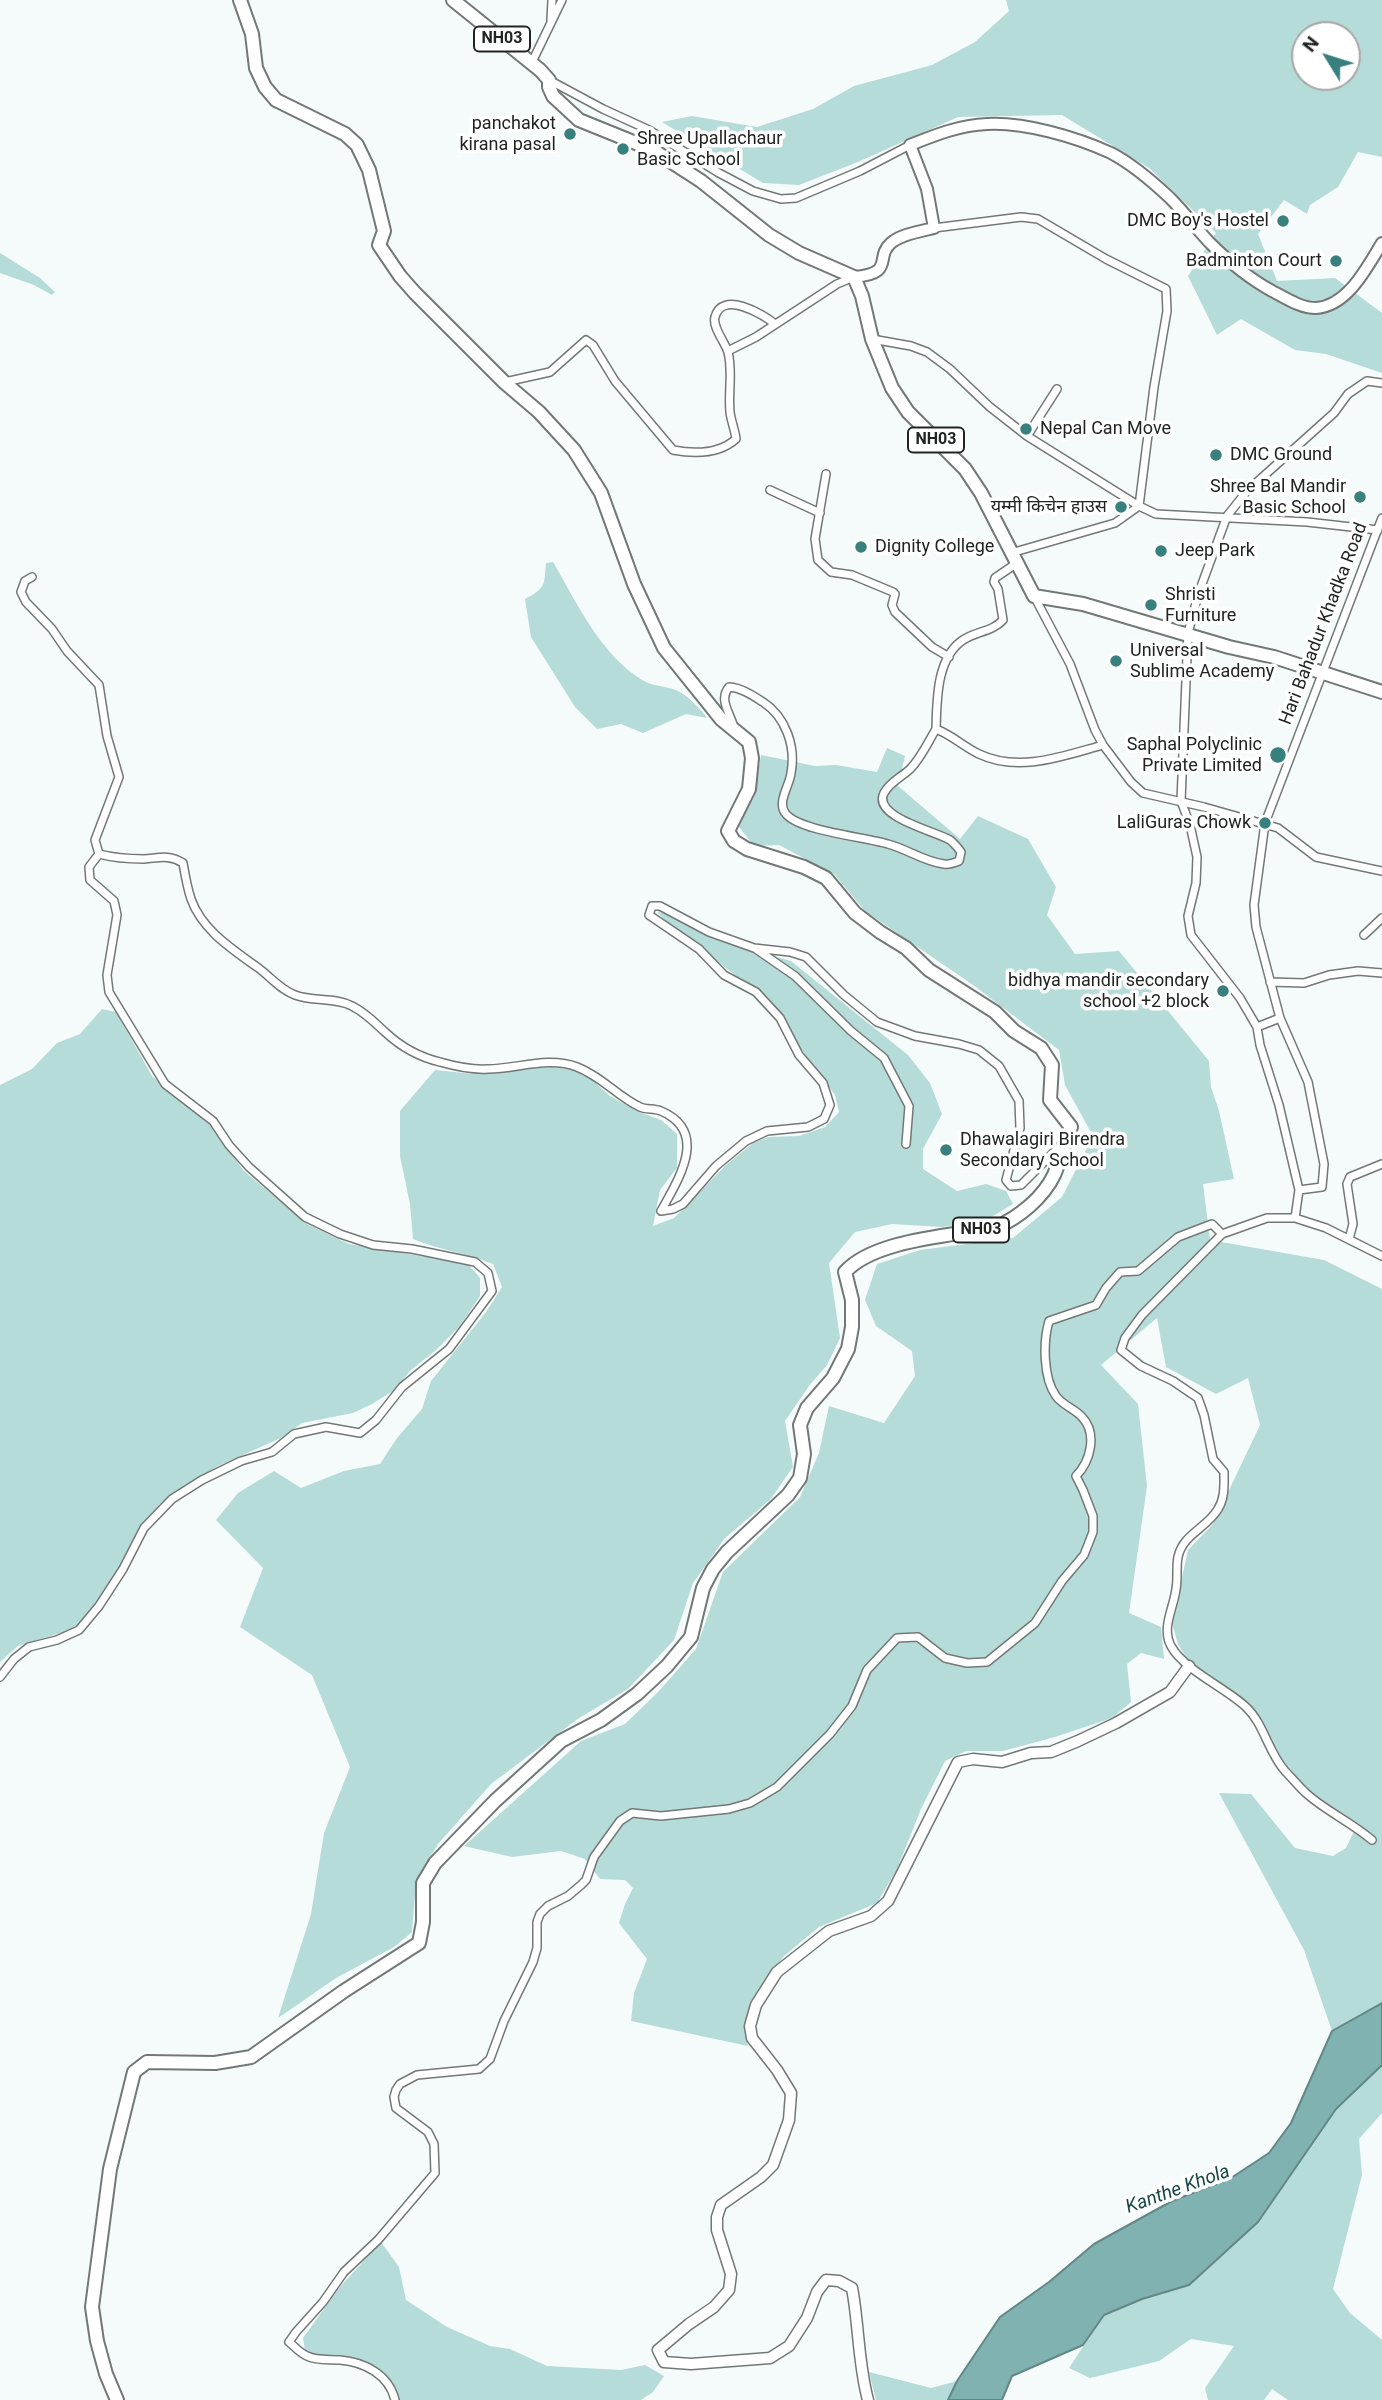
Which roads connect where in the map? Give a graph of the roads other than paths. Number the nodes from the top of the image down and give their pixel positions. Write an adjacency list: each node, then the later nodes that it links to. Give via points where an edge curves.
1 (240, 0): 15 (main road, NH03, via 265,87 276,100 345,134 357,145 369,170 384,231 379,245 386,258)
2 (453, 0): 6 (main road, NH03)
3 (552, 0): 5 (street)
4 (562, 0): 5 (street)
5 (551, 24): 6 (street)
6 (532, 62): 7 (main road, NH03)
7 (549, 80): 8 (street, via 649,130 753,191 781,199 796,198); 11 (main road, NH03, via 554,96 579,120 653,150 769,235)
8 (910, 145): 9 (main road, via 927,189); 10 (main road, via 940,133 1008,123 1111,154 1169,197 1210,243 1250,276 1296,304 1315,308 1344,295)
9 (934, 228): 11 (main road, via 895,239 878,270); 21 (street, via 1038,219 1166,289 1167,311)
10 (1382, 243)
11 (854, 277): 12 (street); 13 (main road, NH03)
12 (775, 324): 14 (street); 14 (street, via 736,303 723,306 714,321)
13 (872, 339): 18 (street, via 927,352); 26 (main road, NH03, via 898,397 965,469)
14 (728, 351): 15 (street, via 730,413 736,439 710,452 673,450 586,340 550,372)
15 (505, 383): 33 (main road, NH03, via 575,450 601,494 634,584 664,648 721,719)
16 (1382, 383): 23 (street, via 1367,381 1348,394 1334,414 1247,491)
17 (1057, 389): 18 (street)
18 (1027, 436): 21 (street)
19 (826, 474): 22 (street)
20 (770, 490): 22 (street)
21 (1139, 506): 23 (street, via 1156,514); 26 (street, via 1115,523)
22 (820, 513): 30 (street, via 818,560 831,572 852,575 893,592 895,612)
23 (1227, 516): 25 (street); 29 (street)
24 (1382, 518): 25 (street, Hari Bahadur Khadka Road)
25 (1378, 530): 31 (street, Hari Bahadur Khadka Road)
26 (1014, 558): 28 (main road, NH03); 30 (street, via 994,582 1003,620 963,640)
27 (32, 577): 38 (street, via 21,592 26,602 99,685 119,777 95,840)
28 (1034, 596): 29 (main road, via 1083,604); 35 (street, via 1070,664)
29 (1188, 633): 31 (main road); 36 (street)
30 (949, 657): 34 (street, via 942,671)
31 (1322, 672): 32 (main road); 37 (street, Hari Bahadur Khadka Road)
32 (1382, 692)
33 (734, 728): 34 (street, via 724,700 729,687 737,687 772,708 783,723 793,760 783,801 787,816 804,825 889,844 946,865 959,861 961,852 951,841 904,821 886,810 883,802 883,794 909,770); 47 (main road, NH03, via 749,743 752,758 749,789 728,831 734,841 826,878 855,913 880,933 1041,1048 1052,1065 1050,1100 1071,1127)
34 (936, 729): 35 (street, via 981,755 1005,761 1037,763)
35 (1103, 745): 36 (street, via 1143,793)
36 (1181, 801): 37 (street); 46 (street, via 1197,857 1188,916 1191,935)
37 (1265, 823): 39 (street, via 1316,857); 44 (street, Hari Bahadur Khadka Road, via 1254,905)
38 (99, 854): 42 (street, via 121,859 175,858 183,863 192,901 217,937 237,954 297,996 349,1004 369,1015 413,1054 487,1070 553,1062 577,1067 643,1108 660,1111 679,1125 687,1140 687,1160 661,1210 683,1204 716,1166 746,1142 766,1131 808,1127 824,1119 830,1105 823,1083 799,1055 780,1018 756,992 724,975 699,949 649,915 652,906); 56 (street, via 89,867 90,880 114,901 117,915 107,975 109,992 165,1084 214,1121 249,1167 305,1217 373,1245 475,1262 488,1273 492,1291 449,1349 402,1387 376,1420 359,1433 326,1427 294,1434 272,1452 242,1461 172,1499 144,1528 123,1569 79,1630 29,1647)
39 (1382, 871)
40 (1382, 918): 41 (street)
41 (1364, 935)
42 (754, 948): 47 (street, via 806,957 877,1022 979,1050 999,1066 1019,1101 1020,1128 1006,1180 1011,1186 1021,1185); 48 (street, via 795,976 884,1058 909,1106)
43 (1382, 973): 44 (street, via 1358,971 1304,983)
44 (1270, 982): 45 (street, Hari Bahadur Khadka Road)
45 (1280, 1018): 46 (street); 50 (street, Hari Bahadur Khadka Road, via 1308,1082 1324,1164 1322,1187)
46 (1257, 1027): 50 (street)
47 (1064, 1142): 58 (main road, NH03, via 1044,1191 1010,1222 887,1248 854,1262 845,1272 852,1300 848,1349 800,1425 804,1454 800,1478 713,1569 703,1588 691,1637 667,1666 601,1720 561,1741 435,1863 423,1883 419,1943 251,2057 215,2063 147,2062 134,2072 110,2169 92,2307 97,2341)
48 (906, 1144)
49 (1382, 1164): 53 (street, via 1350,1177 1353,1224)
50 (1299, 1190): 51 (street)
51 (1295, 1218): 52 (street, via 1267,1218); 53 (street)
52 (1222, 1234): 55 (street, via 1142,1315 1121,1350 1198,1398 1213,1459 1224,1472 1218,1509 1191,1534 1178,1555 1167,1629 1171,1646); 59 (street, via 1212,1224 1178,1237 1138,1271 1120,1272 1096,1305 1049,1321 1046,1345 1052,1389 1085,1419 1090,1435 1091,1452 1076,1476 1093,1516 1093,1532 1084,1555 1035,1623 987,1662 945,1658 918,1637 897,1638 867,1670 852,1706 830,1734 777,1787 729,1809 661,1816 632,1813 620,1821 594,1857 586,1880 540,1914 533,1962 490,2059 479,2069 417,2075 400,2084 394,2097 396,2108 428,2132 434,2144 435,2174 344,2272 289,2342 308,2357 373,2369 384,2378)
53 (1349, 1239): 54 (street)
54 (1382, 1256)
55 (1189, 1665): 57 (street, via 1246,1707 1282,1768 1307,1795); 60 (street, via 1170,1692 1078,1741 1002,1762 958,1762 888,1901 871,1916 829,1931 777,1972 756,2005 752,2038 791,2093 789,2120 773,2165 721,2205 717,2230 731,2274 729,2290 658,2350 664,2362 678,2363 770,2358 789,2346 826,2280 839,2281 852,2288)
56 (0, 1677)
57 (1372, 1840)
58 (117, 2400)
59 (395, 2400)
60 (868, 2400)

